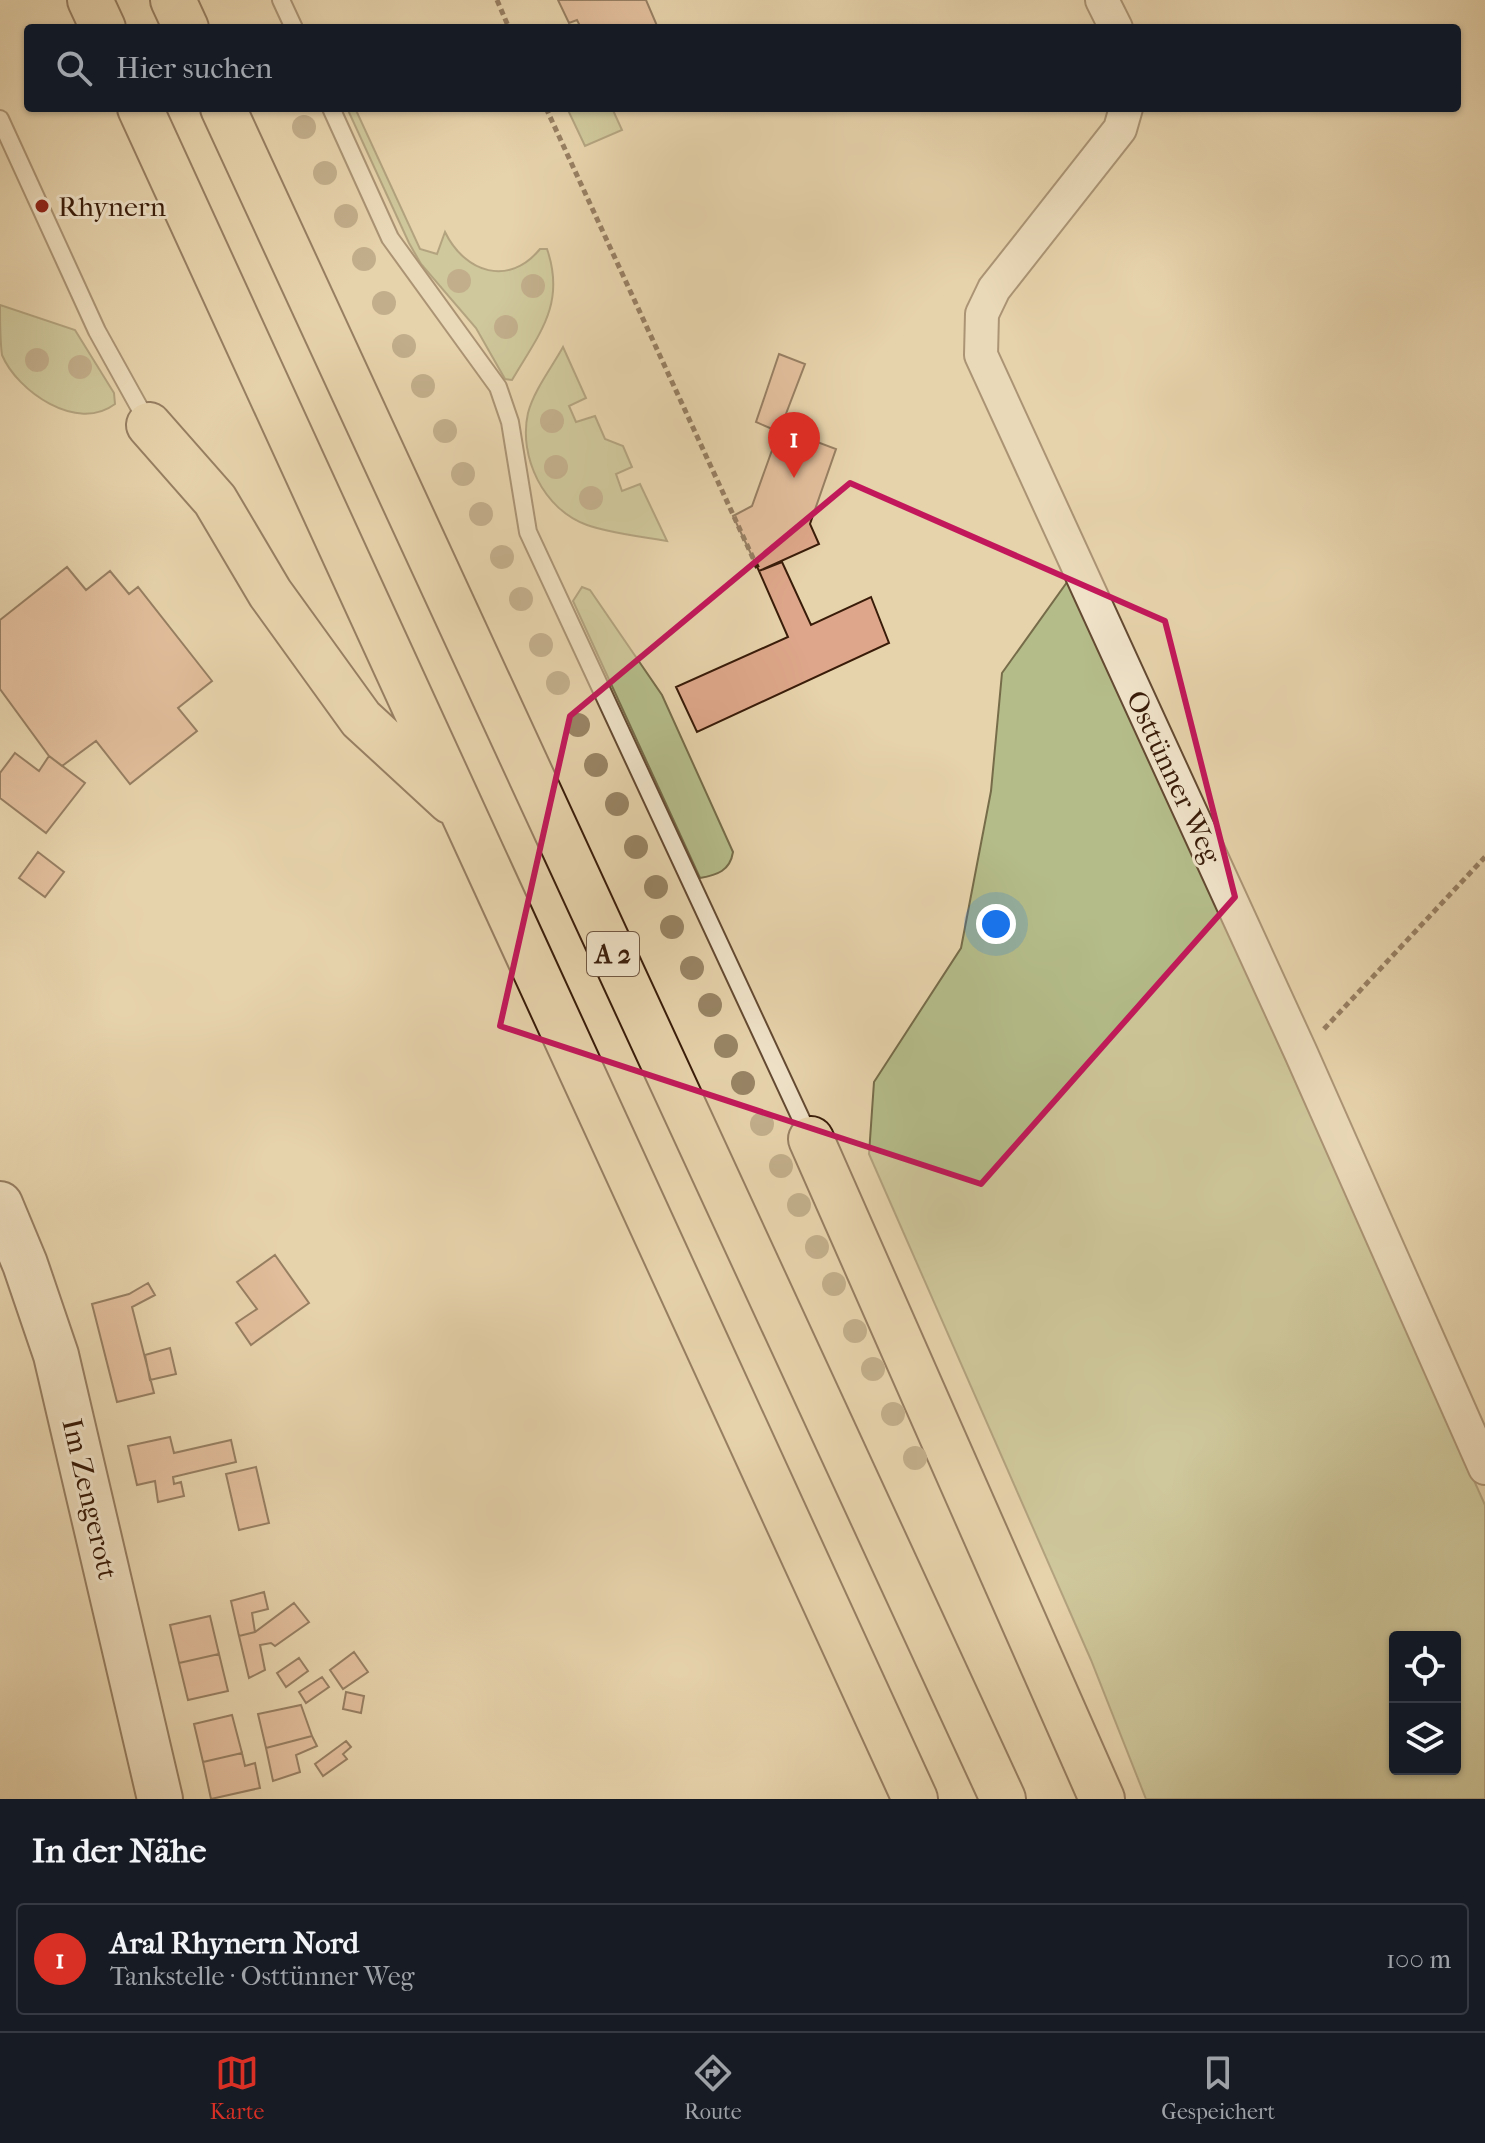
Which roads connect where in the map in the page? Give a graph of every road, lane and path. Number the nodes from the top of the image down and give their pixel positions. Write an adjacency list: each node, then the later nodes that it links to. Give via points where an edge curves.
1 (90, 0): 6 (highway)
2 (173, 0): 7 (highway)
3 (281, 0): 8 (lane)
4 (497, 0): 9 (path)
5 (1102, 0): 10 (street)
6 (101, 24)
7 (184, 24)
8 (292, 24)
9 (507, 24)
10 (1114, 24)
11 (142, 112): 19 (highway)
12 (225, 112): 27 (highway, A 2)
13 (333, 112): 22 (lane, via 390,238 498,387 510,422 528,532)
14 (548, 112): 18 (path)
15 (1125, 112): 21 (street, Osttünner Weg, via 1120,129 994,289 982,314 981,355)
16 (0, 119): 17 (lane, via 97,331)
17 (149, 425): 19 (highway, via 215,500 270,593 361,719)
18 (759, 571)
19 (467, 816): 26 (highway)
20 (1485, 857): 21 (path)
21 (1301, 1053): 24 (street, Osttünner Weg)
22 (811, 1139): 28 (highway)
23 (0, 1204): 25 (main road, Im Zengerott, via 56,1355)
24 (1485, 1468)
25 (160, 1799)
26 (915, 1799)
27 (1003, 1799)
28 (1102, 1799)

